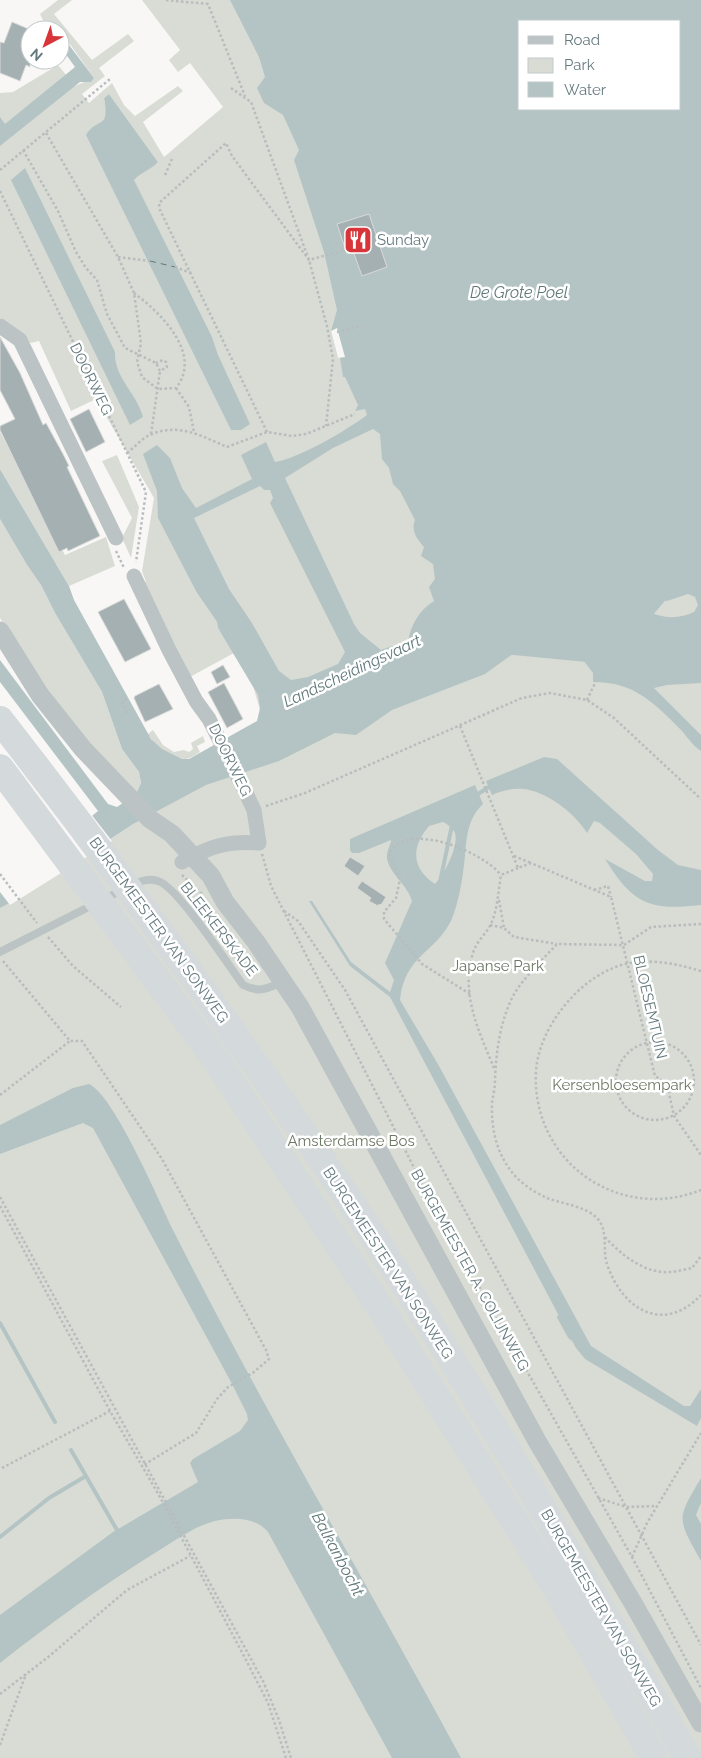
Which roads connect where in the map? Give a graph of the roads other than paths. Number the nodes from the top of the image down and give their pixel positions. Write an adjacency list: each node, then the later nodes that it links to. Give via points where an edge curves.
1 (0, 326): 2 (street, via 20,340)
2 (116, 538)
3 (134, 576): 7 (street, DOORWEG, via 254,810 259,843 234,841)
4 (0, 631): 7 (street, BURGEMEESTER A. COLIJNWEG, via 40,695 83,749 150,818 163,841)
5 (0, 720): 12 (highway, BURGEMEESTER VAN SONWEG, via 137,898 257,1065 368,1230 542,1507)
6 (0, 768): 11 (highway, BURGEMEESTER VAN SONWEG, via 215,1058 380,1306 549,1576)
7 (188, 858): 9 (street, BURGEMEESTER A. COLIJNWEG, via 256,942)
8 (0, 952): 9 (lane, BLEEKERSKADE, via 143,880 160,881 175,893 243,985 255,991)
9 (282, 982): 10 (street, BURGEMEESTER A. COLIJNWEG, via 314,1033 537,1441)
10 (701, 1723)
11 (654, 1758)
12 (688, 1758)

